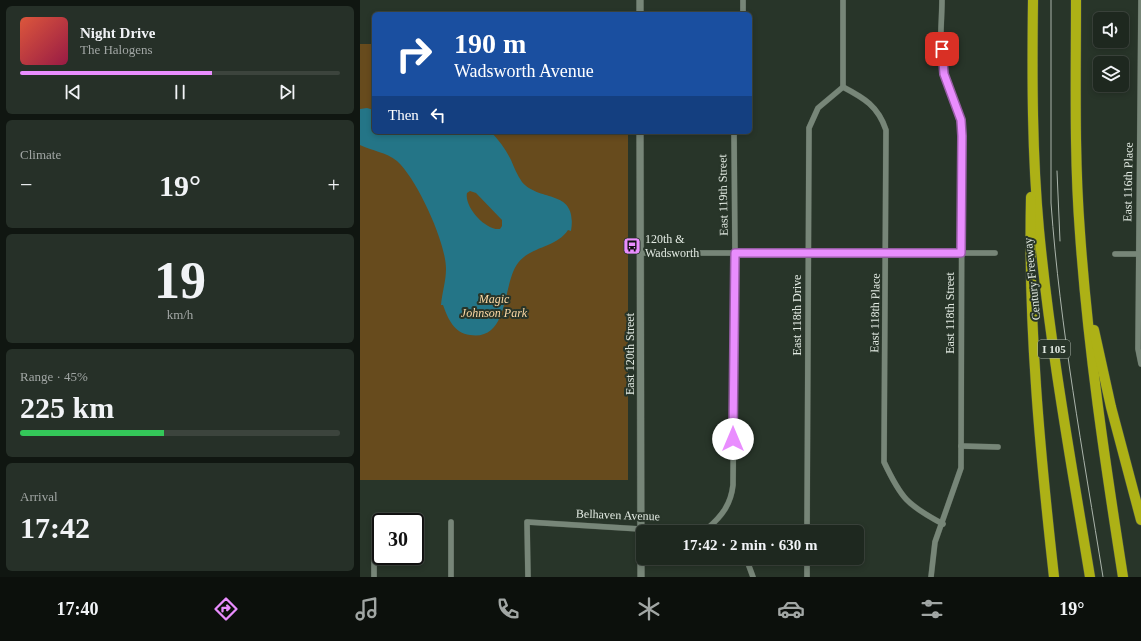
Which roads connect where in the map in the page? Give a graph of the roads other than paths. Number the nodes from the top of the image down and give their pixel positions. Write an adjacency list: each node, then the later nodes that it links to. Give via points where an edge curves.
1 (640, 0): 8 (street)
2 (743, 0): 9 (street)
3 (843, 0): 10 (street)
4 (942, 0): 18 (street, East 118th Street, via 942,63 961,120)
5 (1033, 0): 11 (highway, Century Freeway / I 105)
6 (1076, 0): 22 (highway, via 1077,172)
7 (1141, 0): 21 (street, East 116th Place)
8 (640, 12)
9 (743, 12)
10 (843, 87): 16 (street, East 118th Drive, via 818,108 809,128); 17 (street, East 118th Place, via 870,104 881,116 886,130)
11 (1033, 120): 44 (highway, via 1033,312 1038,406); 45 (highway, Century Freeway / I 105, via 1039,229 1049,314)
12 (640, 134): 14 (street, East 120th Street)
13 (734, 134): 15 (street, East 119th Street)
14 (641, 253): 15 (street); 29 (street, East 120th Street)
15 (735, 253): 16 (street); 30 (street, East 119th Street, via 732,497 718,520)
16 (808, 253): 17 (street); 31 (street, East 118th Drive)
17 (886, 253): 18 (street); 28 (street, East 118th Place, via 884,462 904,499)
18 (961, 253): 19 (street); 24 (street, East 118th Street)
19 (995, 253)
20 (1115, 254): 21 (street)
21 (1140, 254): 23 (street, East 116th Place, via 1138,349)
22 (1085, 294): 26 (highway); 46 (highway, via 1098,419)
23 (1141, 364)
24 (961, 446): 25 (street); 28 (street, East 118th Street, via 961,468)
25 (998, 447)
26 (1141, 520)
27 (451, 522): 38 (street)
28 (943, 524): 43 (street, East 118th Street, via 935,542)
29 (640, 525)
30 (712, 525)
31 (807, 525)
32 (636, 529): 39 (street, Belhaven Avenue, via 527,522)
33 (374, 565): 37 (street)
34 (641, 565): 40 (street, East 120th Street)
35 (749, 565): 41 (street)
36 (807, 565): 42 (street)
37 (374, 577)
38 (451, 577)
39 (528, 577)
40 (641, 577)
41 (753, 577)
42 (807, 577)
43 (931, 577)
44 (1054, 577)
45 (1090, 577)
46 (1123, 577)

